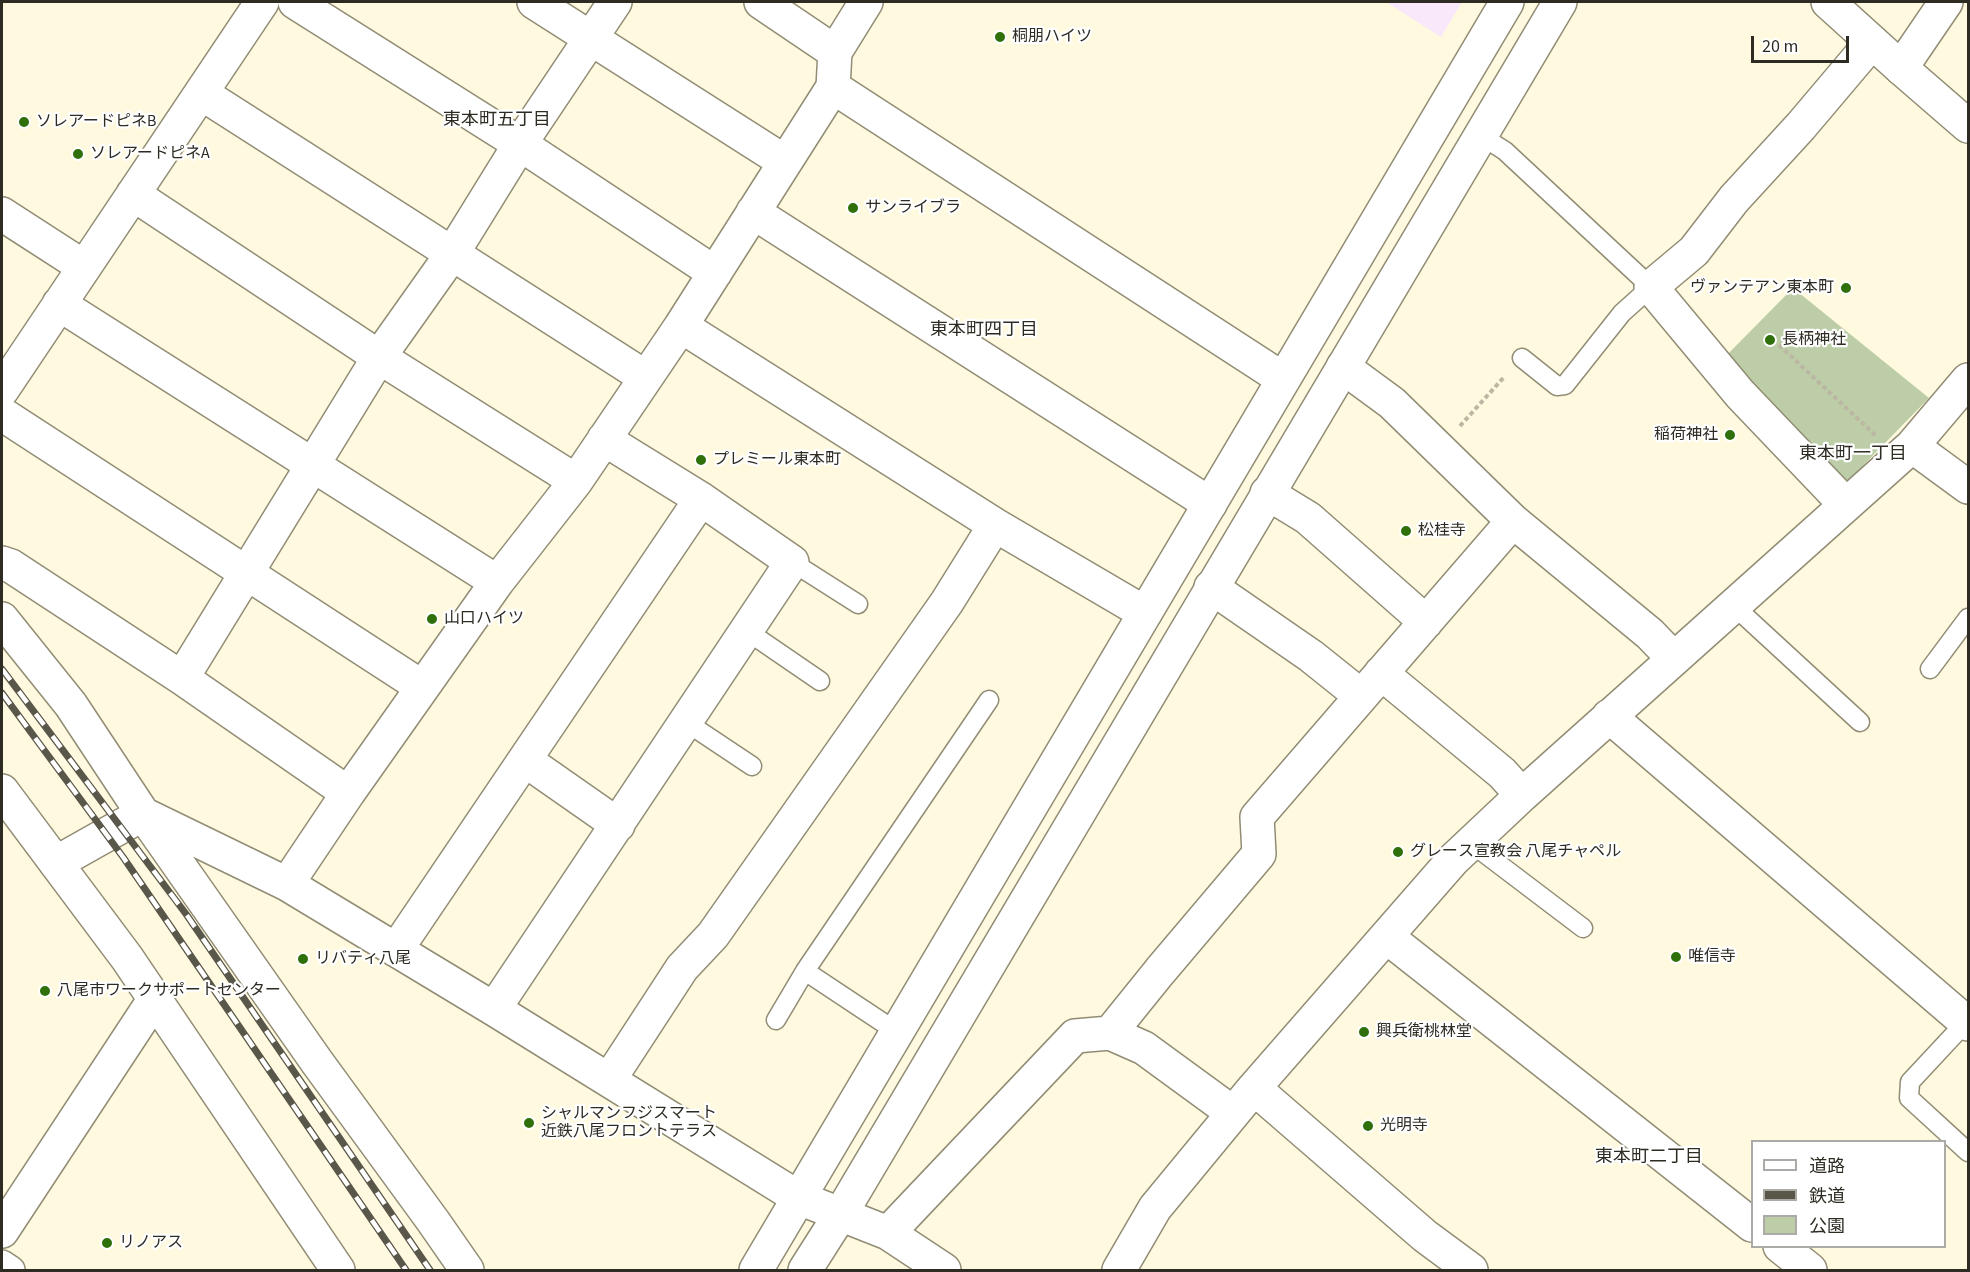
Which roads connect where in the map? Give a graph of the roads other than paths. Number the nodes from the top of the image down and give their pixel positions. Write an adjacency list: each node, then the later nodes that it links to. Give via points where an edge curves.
1 (262, 2): 16 (street)
2 (295, 2): 19 (street)
3 (534, 2): 11 (street)
4 (615, 2): 11 (street)
5 (760, 2): 13 (street)
6 (866, 2): 13 (street)
7 (1507, 2): 34 (street)
8 (1560, 2): 18 (street)
9 (1828, 2): 12 (street)
10 (1946, 2): 14 (street)
11 (591, 38): 19 (street); 20 (street)
12 (1872, 42): 14 (street); 27 (street, via 1694,250)
13 (835, 52): 15 (street)
14 (1901, 68): 17 (street)
15 (833, 87): 20 (street); 34 (street)
16 (201, 93): 21 (street); 24 (street)
17 (1968, 126)
18 (1480, 135): 27 (lane, via 1505,151); 32 (street)
19 (520, 144): 24 (street); 26 (street)
20 (785, 162): 22 (street)
21 (133, 194): 25 (street); 30 (street)
22 (753, 212): 26 (street); 45 (street)
23 (2, 214): 25 (street)
24 (452, 254): 30 (street); 33 (street)
25 (84, 267): 28 (street)
26 (715, 273): 29 (street)
27 (1651, 287): 31 (lane, via 1622,313 1565,385 1557,386); 46 (street, via 1740,394)
28 (59, 304): 36 (street); 40 (street)
29 (681, 326): 33 (street); 48 (street)
30 (379, 357): 40 (street); 41 (street)
31 (1522, 358)
32 (1343, 367): 43 (street); 47 (street, via 1392,403)
33 (645, 377): 38 (street)
34 (1283, 379): 45 (street)
35 (1968, 380): 39 (street)
36 (2, 390)
37 (2, 414): 51 (street)
38 (604, 439): 41 (street); 44 (street)
39 (1906, 452): 42 (street); 46 (street)
40 (312, 465): 51 (street); 52 (street)
41 (576, 481): 52 (street)
42 (1968, 487)
43 (1267, 493): 53 (street); 59 (street, via 1308,518)
44 (700, 499): 49 (street); 71 (street)
45 (1210, 504): 56 (street)
46 (1846, 505): 55 (street)
47 (1513, 520): 59 (street); 61 (street, via 1650,634)
48 (995, 525): 56 (street); 91 (street, via 947,602 713,935 682,968)
49 (792, 562): 54 (lane); 60 (street)
50 (2, 563): 63 (street)
51 (247, 573): 63 (street); 66 (street)
52 (498, 582): 66 (street)
53 (1211, 587): 65 (street, via 1311,656); 96 (street)
54 (858, 604)
55 (1734, 606): 61 (street); 70 (lane)
56 (1145, 613): 89 (street)
57 (1968, 618): 62 (lane)
58 (2, 619): 76 (street, via 71,705)
59 (1426, 622): 65 (street)
60 (747, 631): 64 (lane); 69 (street)
61 (1674, 659): 68 (street)
62 (1930, 669)
63 (182, 678): 74 (street)
64 (820, 681)
65 (1371, 685): 75 (street, via 1502,773); 90 (street, via 1257,817 1259,854)
66 (422, 687): 74 (street)
67 (989, 700): 84 (lane)
68 (1609, 716): 75 (street); 88 (street)
69 (686, 722): 72 (lane); 77 (street)
70 (1860, 722)
71 (525, 760): 77 (street); 83 (street)
72 (752, 766)
73 (2, 792): 79 (street)
74 (348, 793): 80 (street)
75 (1521, 795): 78 (street)
76 (143, 814): 79 (street); 80 (street); 104 (street)
77 (618, 825): 86 (street)
78 (1471, 843): 81 (lane); 82 (street)
79 (56, 863): 85 (street)
80 (288, 884): 83 (street)
81 (1582, 928)
82 (1387, 937): 92 (street); 97 (street)
83 (396, 950): 86 (street)
84 (805, 970): 87 (lane); 89 (lane)
85 (154, 1000): 98 (street); 103 (street)
86 (494, 1009): 91 (street)
87 (776, 1020)
88 (1967, 1023): 94 (lane, via 1910,1082 1909,1098)
89 (897, 1032): 95 (street)
90 (1110, 1033): 93 (street, via 1144,1047); 99 (street, via 1076,1036)
91 (609, 1080): 95 (street)
92 (1254, 1088): 93 (street); 109 (street, via 1425,1236)
93 (1233, 1113): 108 (street, via 1155,1208)
94 (1968, 1152)
95 (799, 1198): 96 (street); 105 (street)
96 (840, 1215): 99 (street); 106 (street)
97 (1751, 1224)
98 (2, 1231)
99 (888, 1233): 107 (street)
100 (1782, 1248): 110 (street)
101 (2, 1264): 102 (street)
102 (11, 1270)
103 (338, 1270)
104 (467, 1270)
105 (756, 1270)
106 (805, 1270)
107 (944, 1270)
108 (1119, 1270)
109 (1471, 1270)
110 (1810, 1270)

